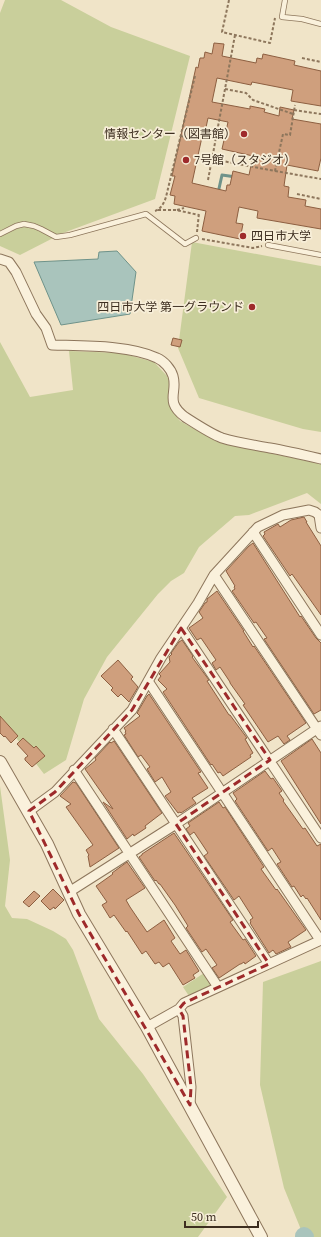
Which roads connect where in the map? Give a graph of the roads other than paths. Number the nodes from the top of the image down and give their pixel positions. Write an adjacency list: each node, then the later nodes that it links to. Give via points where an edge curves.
1 (285, 0): 2 (lane, via 282,16)
2 (321, 24)
3 (0, 234): 4 (lane, via 24,224 56,237 146,214 186,244)
4 (196, 238)
5 (268, 245): 6 (lane)
6 (321, 255)
7 (0, 258): 8 (street, via 9,262 16,272 36,314 46,328 52,345 117,348 159,358 172,372 173,396 177,408 184,416 221,438)
8 (321, 459)
9 (321, 528): 10 (street, via 319,515 309,510 283,515 264,523)
10 (253, 532): 11 (street); 13 (street)
11 (214, 575): 12 (street); 16 (street)
12 (181, 628): 14 (street); 17 (street)
13 (321, 635)
14 (148, 681): 15 (street, via 132,710); 20 (street)
15 (113, 729): 19 (street); 22 (street)
16 (320, 730): 17 (street)
17 (270, 760): 20 (street); 23 (street)
18 (0, 762): 21 (street)
19 (74, 770): 21 (street, via 55,792); 24 (street)
20 (222, 791): 22 (street); 26 (street)
21 (28, 811): 25 (street)
22 (176, 824): 24 (street); 27 (street)
23 (321, 838)
24 (129, 854): 25 (street); 28 (street)
25 (69, 892): 30 (street, via 79,914)
26 (321, 940): 27 (street)
27 (268, 964): 28 (street)
28 (218, 987): 29 (street, via 184,1003)
29 (179, 1009): 30 (street); 31 (street, via 183,1016 191,1086)
30 (147, 1027): 31 (street)
31 (190, 1105): 32 (street)
32 (261, 1237)

